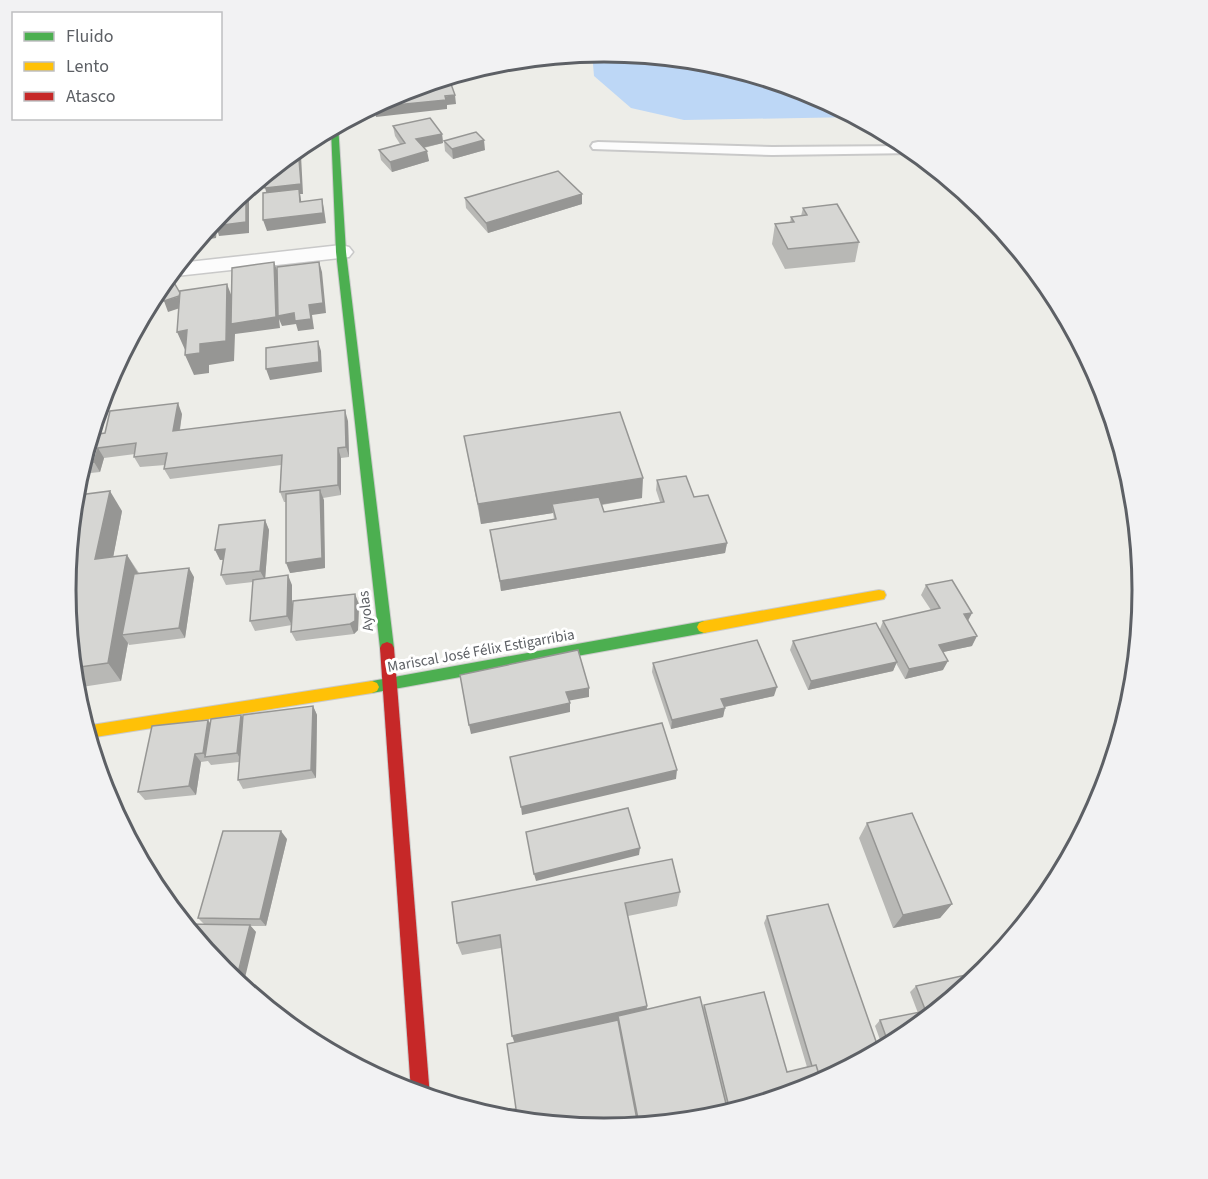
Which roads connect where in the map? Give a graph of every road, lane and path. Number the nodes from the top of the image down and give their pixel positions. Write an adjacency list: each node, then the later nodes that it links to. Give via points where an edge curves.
1 (335, 135): 4 (street, Ayolas)
2 (598, 146): 3 (lane)
3 (897, 150)
4 (341, 252): 5 (street); 7 (street, Ayolas)
5 (184, 270)
6 (879, 595): 7 (street, Mariscal José Félix Estigarribia)
7 (391, 684): 8 (street, Mariscal José Félix Estigarribia); 9 (street, Ayolas)
8 (95, 731)
9 (420, 1084)

